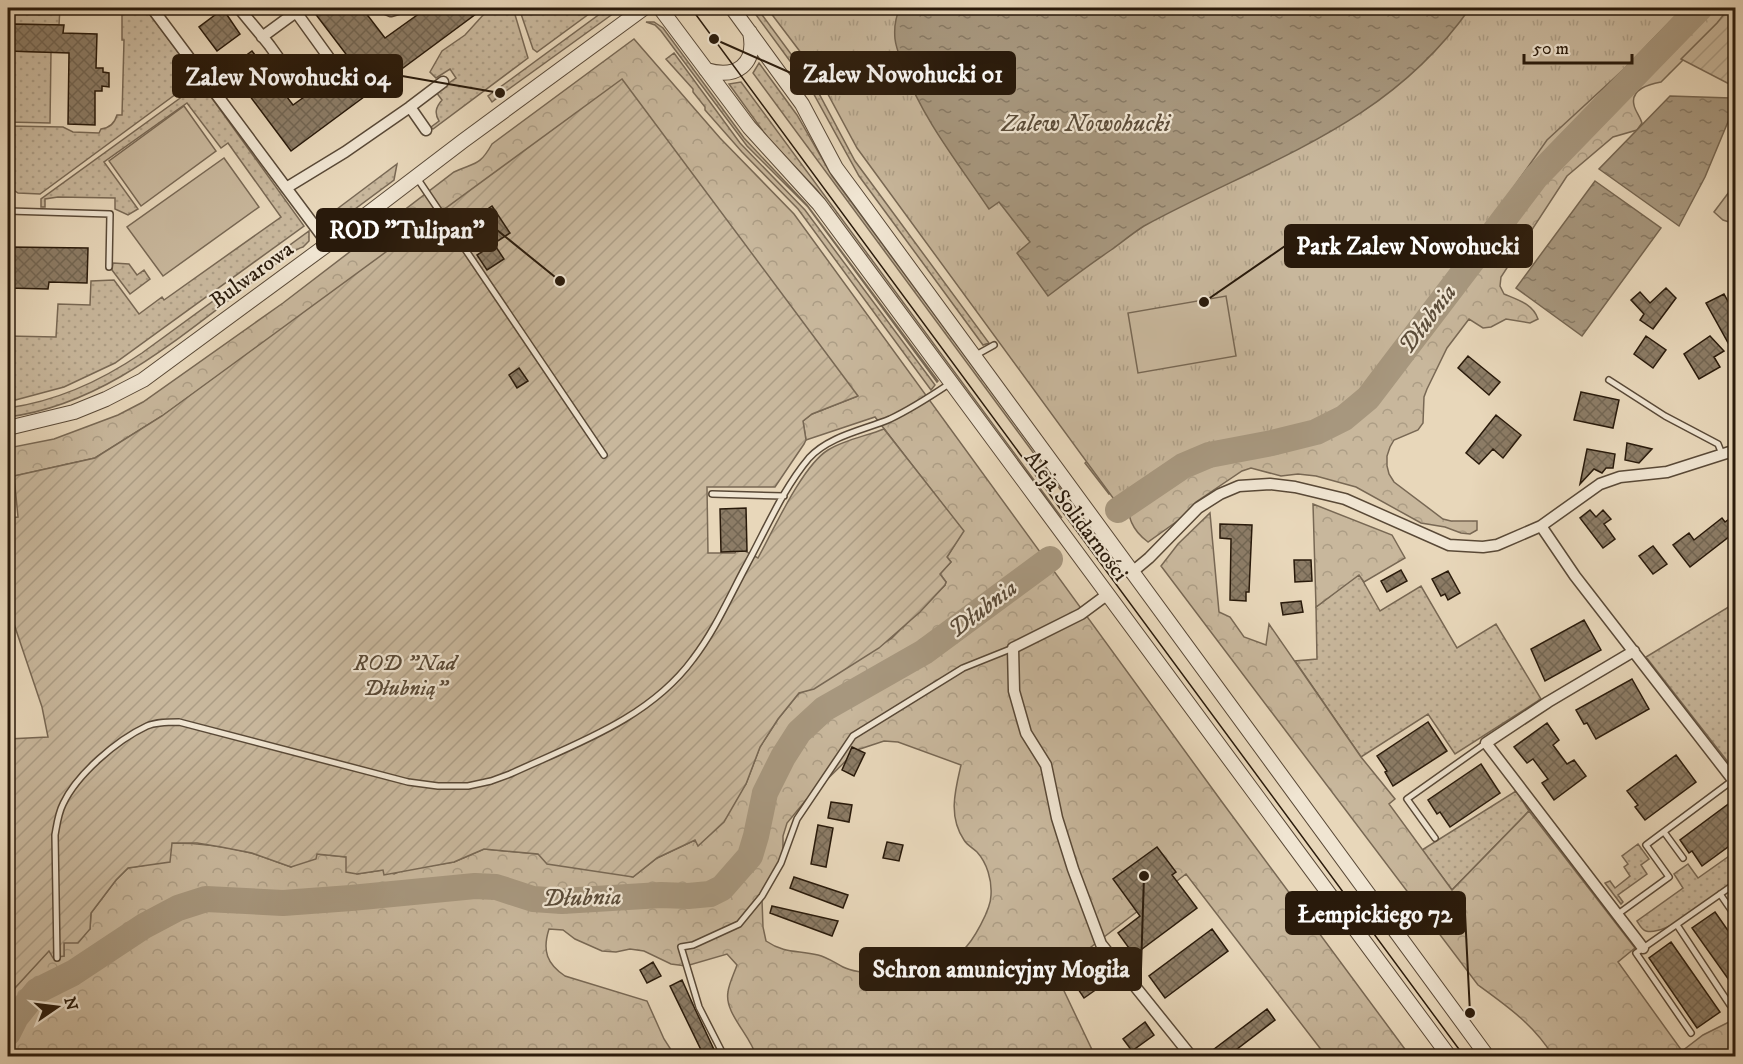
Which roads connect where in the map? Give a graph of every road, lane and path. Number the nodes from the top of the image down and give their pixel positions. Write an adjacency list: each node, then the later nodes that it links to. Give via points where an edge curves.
1 (152, 8): 15 (street)
2 (239, 8): 9 (street)
3 (384, 8): 4 (street)
4 (401, 8)
5 (644, 8): 14 (street, Bulwarowa)
6 (660, 8): 10 (street, Aleja Solidarności)
7 (732, 8): 8 (street, Aleja Solidarności)
8 (750, 32): 10 (street, via 752,51 743,66 725,74); 20 (street, Aleja Solidarności, via 802,104 836,168)
9 (262, 37): 9 (street, via 297,80 332,62 296,12)
10 (706, 70): 22 (street, Aleja Solidarności, via 749,128 819,204)
11 (443, 82): 12 (street)
12 (410, 107): 13 (street); 15 (street)
13 (426, 130)
14 (416, 177): 17 (street, Bulwarowa); 26 (lane)
15 (286, 188): 17 (street)
16 (8, 211): 18 (lane, via 110,214)
17 (328, 244): 23 (street, Bulwarowa, via 135,385 74,412)
18 (109, 267)
19 (994, 345): 20 (lane)
20 (974, 356): 30 (street, Aleja Solidarności)
21 (1609, 380): 25 (lane, via 1718,444)
22 (950, 383): 28 (lane, via 892,418 823,446 810,457); 31 (street, Aleja Solidarności)
23 (8, 428)
24 (1736, 450): 25 (street)
25 (1722, 454): 29 (street, via 1667,472 1620,477 1600,484)
26 (604, 455)
27 (712, 494): 28 (lane)
28 (784, 496): 45 (lane, via 710,632 674,681 647,706 620,722 491,781 468,786 408,782 179,722 148,725 132,735 104,755 70,790 57,818)
29 (1541, 526): 30 (street, via 1497,545 1449,545 1345,499 1295,487 1254,484 1220,494 1198,508); 33 (street)
30 (1131, 573): 51 (street, Aleja Solidarności)
31 (1108, 594): 32 (street, via 1081,614); 50 (street, Aleja Solidarności)
32 (1013, 648): 48 (lane, via 963,668 853,736 797,819 781,863 762,896 739,924 681,947 699,1007); 49 (street, via 1014,691 1026,733 1046,765 1063,839 1101,944)
33 (1634, 651): 34 (street); 35 (street)
34 (1486, 742): 37 (lane, via 1407,799); 41 (street)
35 (1733, 780): 36 (lane)
36 (1664, 832): 38 (lane); 41 (lane, via 1646,845 1669,877)
37 (1435, 838)
38 (1683, 858)
39 (1736, 883): 40 (lane)
40 (1720, 894): 42 (lane); 43 (lane)
41 (1618, 914): 44 (street)
42 (1736, 917)
43 (1677, 925): 44 (lane); 46 (lane)
44 (1640, 951): 47 (lane)
45 (57, 958)
46 (1731, 1005)
47 (1691, 1033)
48 (724, 1056)
49 (1191, 1056)
50 (1449, 1056)
51 (1487, 1056)

